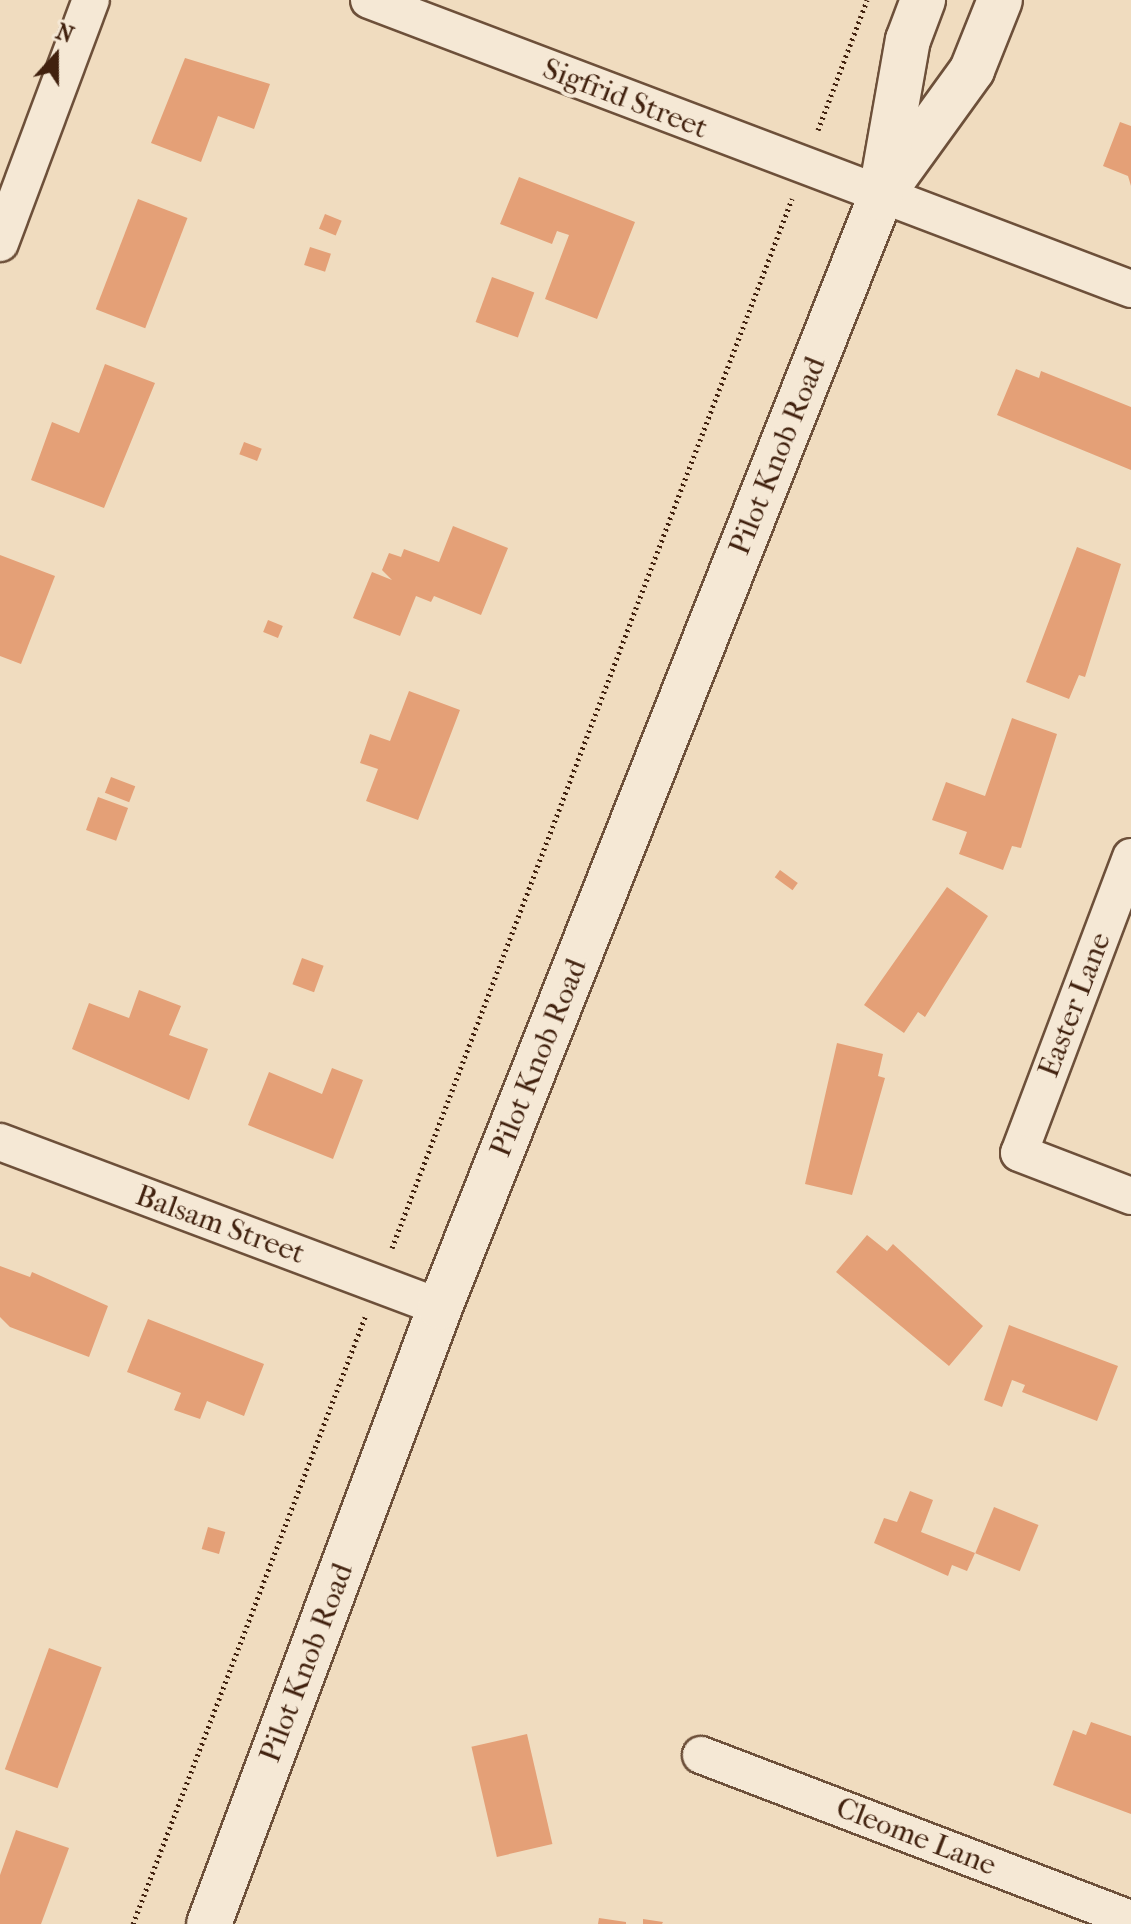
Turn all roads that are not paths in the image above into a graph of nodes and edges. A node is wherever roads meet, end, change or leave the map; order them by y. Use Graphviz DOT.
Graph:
graph roads {
  1 [pos="91,0"];
  2 [pos="369,0"];
  3 [pos="923,0"];
  4 [pos="1000,0"];
  5 [pos="880,198"];
  6 [pos="0,243"];
  7 [pos="1131,289"];
  8 [pos="1131,857"];
  9 [pos="0,1142"];
  10 [pos="1131,1196"];
  11 [pos="440,1307"];
  12 [pos="701,1755"];
  13 [pos="1131,1919"];
  14 [pos="209,1924"];
  1 -- 6 [label="street"];
  2 -- 5 [label="street, Sigfrid Street"];
  3 -- 5 [label="main road, Pilot Knob Road"];
  4 -- 5 [label="main road, Pilot Knob Road"];
  5 -- 7 [label="street, Sigfrid Street"];
  5 -- 11 [label="main road, Pilot Knob Road"];
  8 -- 10 [label="street, Easter Lane"];
  9 -- 11 [label="street, Balsam Street"];
  11 -- 14 [label="main road, Pilot Knob Road"];
  12 -- 13 [label="street, Cleome Lane"];
}
